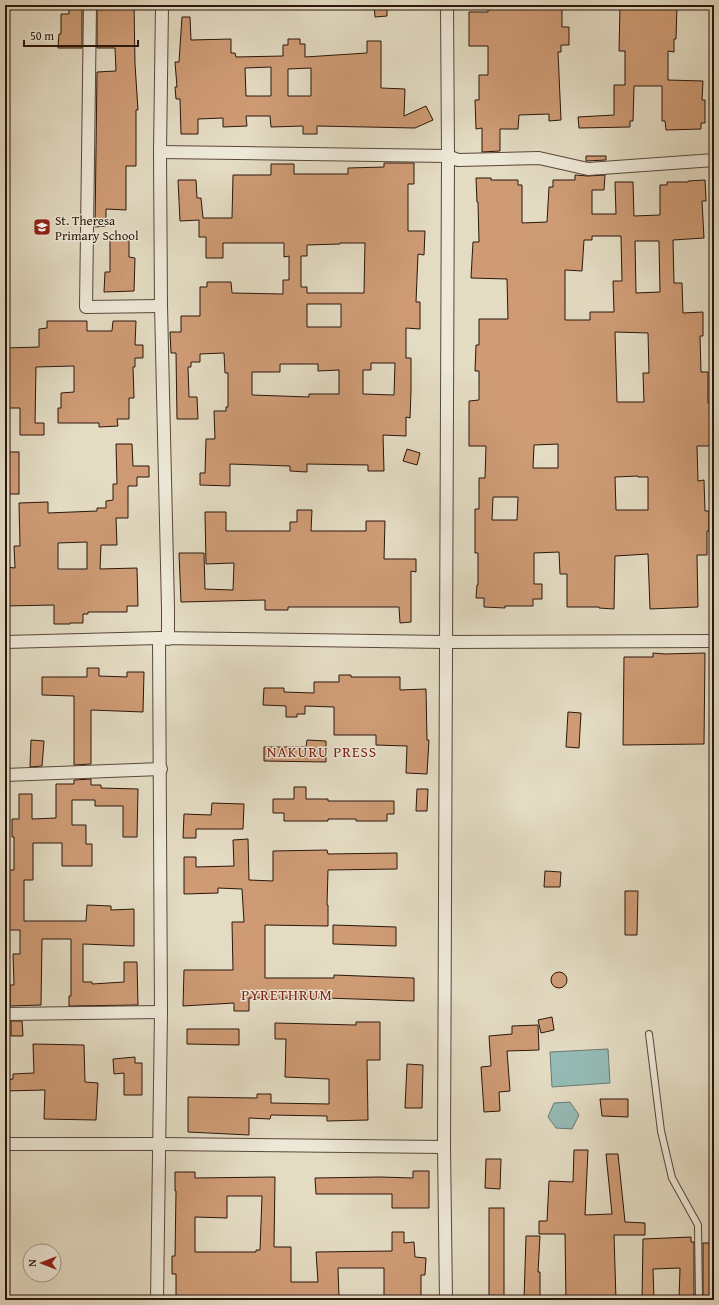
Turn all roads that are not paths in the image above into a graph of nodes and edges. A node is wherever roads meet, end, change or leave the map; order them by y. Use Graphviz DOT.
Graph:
graph roads {
  1 [pos="90,5"];
  2 [pos="162,5"];
  3 [pos="447,5"];
  4 [pos="160,152"];
  5 [pos="458,159"];
  6 [pos="714,160"];
  7 [pos="161,306"];
  8 [pos="163,639"];
  9 [pos="714,641"];
  10 [pos="5,642"];
  11 [pos="445,642"];
  12 [pos="160,769"];
  13 [pos="5,775"];
  14 [pos="160,1012"];
  15 [pos="5,1014"];
  16 [pos="649,1034"];
  17 [pos="5,1144"];
  18 [pos="158,1144"];
  19 [pos="444,1147"];
  20 [pos="157,1300"];
  21 [pos="446,1300"];
  22 [pos="699,1300"];
  1 -- 7 [label="street"];
  2 -- 4 [label="street"];
  3 -- 5 [label="street"];
  4 -- 5 [label="street"];
  4 -- 7 [label="street"];
  5 -- 6 [label="street"];
  5 -- 11 [label="street"];
  7 -- 8 [label="street"];
  8 -- 10 [label="street"];
  8 -- 11 [label="street"];
  8 -- 12 [label="street"];
  9 -- 11 [label="street"];
  11 -- 19 [label="street"];
  12 -- 13 [label="street"];
  12 -- 14 [label="street"];
  14 -- 15 [label="street"];
  14 -- 18 [label="street"];
  16 -- 22 [label="lane"];
  17 -- 18 [label="street"];
  18 -- 19 [label="street"];
  18 -- 20 [label="street"];
  19 -- 21 [label="street"];
}
